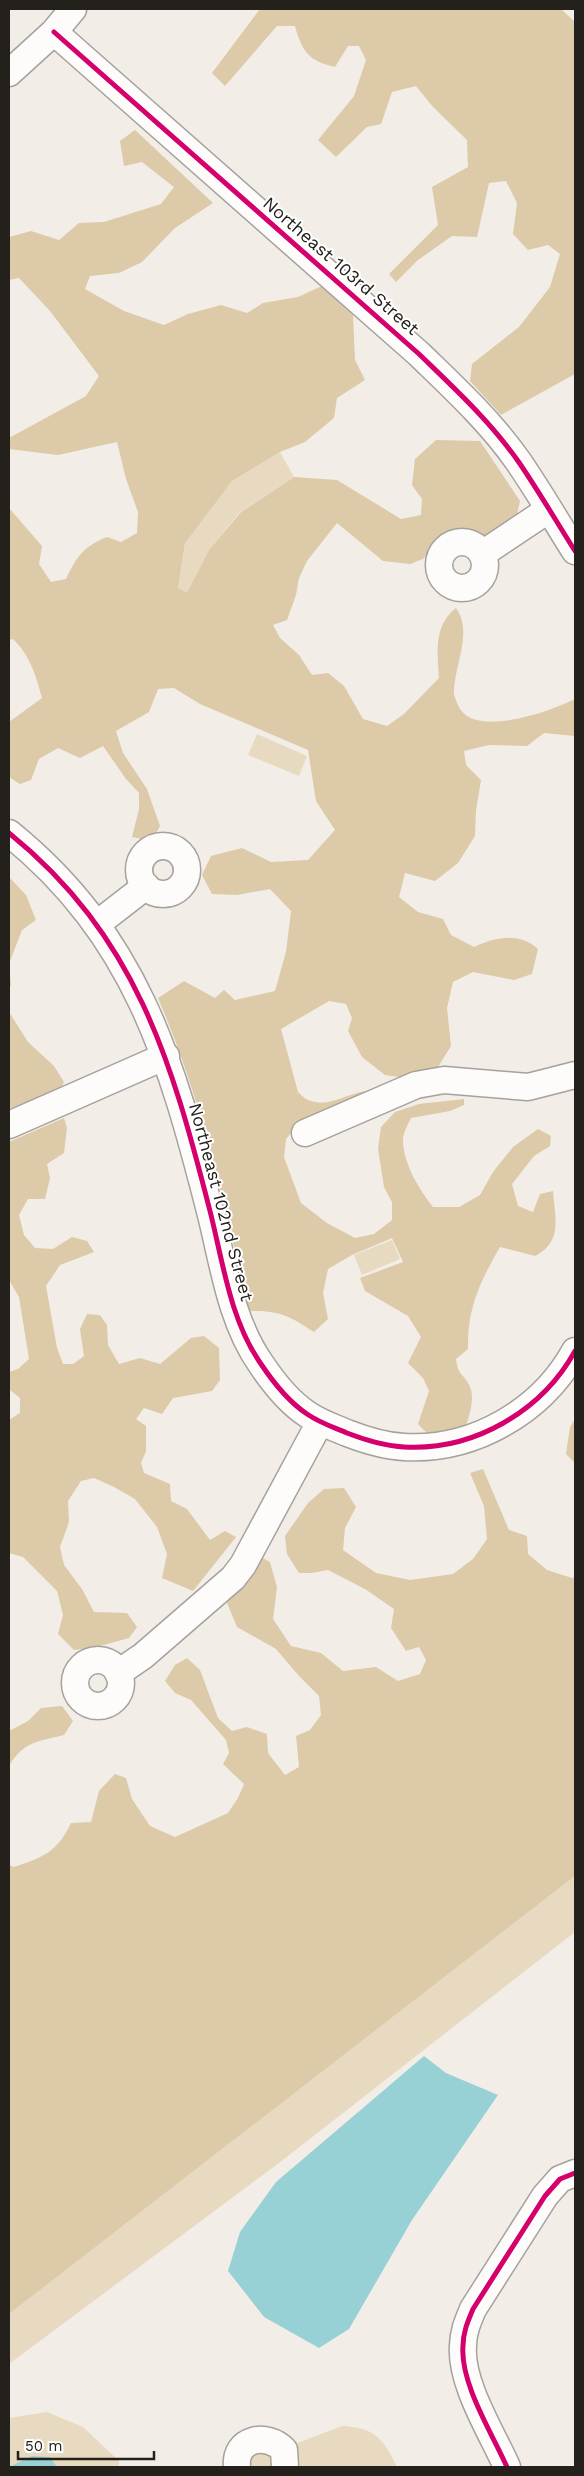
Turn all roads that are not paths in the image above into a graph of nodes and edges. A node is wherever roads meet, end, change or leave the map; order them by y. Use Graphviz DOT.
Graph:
graph roads {
  1 [pos="73,9"];
  2 [pos="54,32"];
  3 [pos="9,73"];
  4 [pos="548,510"];
  5 [pos="575,551"];
  6 [pos="482,554"];
  7 [pos="9,833"];
  8 [pos="146,886"];
  9 [pos="97,924"];
  10 [pos="166,1056"];
  11 [pos="575,1075"];
  12 [pos="9,1125"];
  13 [pos="305,1133"];
  14 [pos="575,1352"];
  15 [pos="320,1422"];
  16 [pos="118,1673"];
  17 [pos="575,2174"];
  18 [pos="237,2467"];
  19 [pos="285,2467"];
  20 [pos="507,2467"];
  1 -- 2 [label="street"];
  2 -- 3 [label="street"];
  2 -- 4 [label="street, Northeast 103rd Street"];
  4 -- 5 [label="street, Northeast 103rd Street"];
  4 -- 6 [label="street"];
  7 -- 9 [label="street, Northeast 102nd Street"];
  8 -- 9 [label="street"];
  9 -- 10 [label="street, Northeast 102nd Street"];
  10 -- 12 [label="street"];
  10 -- 15 [label="street, Northeast 102nd Street"];
  11 -- 13 [label="street"];
  14 -- 15 [label="street"];
  15 -- 16 [label="street"];
  17 -- 20 [label="street"];
  18 -- 19 [label="street"];
}
